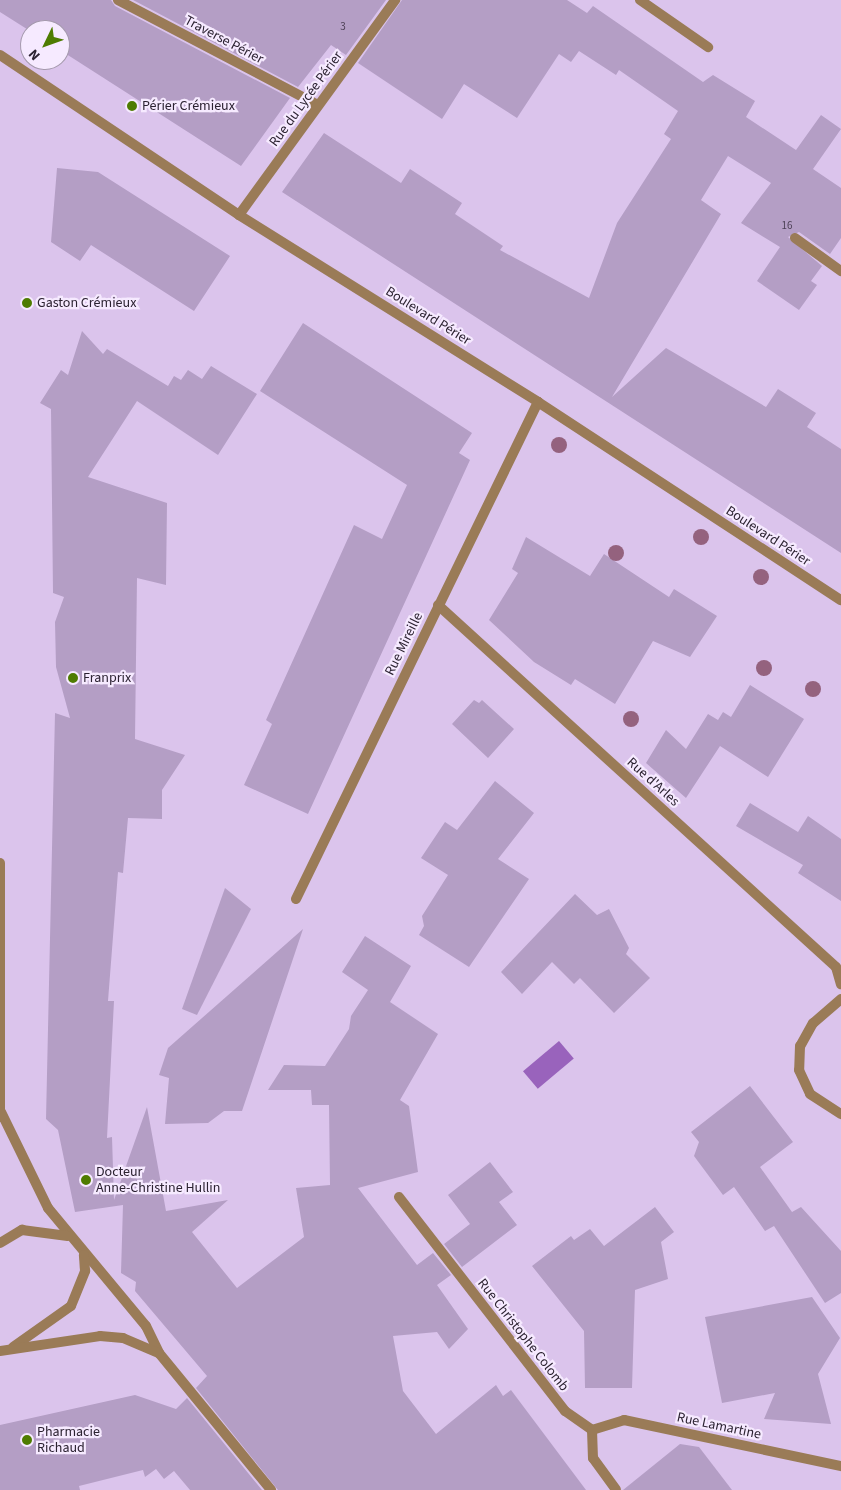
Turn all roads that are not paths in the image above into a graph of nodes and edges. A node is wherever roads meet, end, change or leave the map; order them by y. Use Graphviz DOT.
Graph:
graph roads {
  1 [pos="118,0"];
  2 [pos="395,0"];
  3 [pos="640,0"];
  4 [pos="708,46"];
  5 [pos="0,55"];
  6 [pos="318,105"];
  7 [pos="239,214"];
  8 [pos="795,238"];
  9 [pos="841,271"];
  10 [pos="538,402"];
  11 [pos="841,600"];
  12 [pos="438,605"];
  13 [pos="0,863"];
  14 [pos="296,899"];
  15 [pos="841,984"];
  16 [pos="841,999"];
  17 [pos="841,1114"];
  18 [pos="0,1117"];
  19 [pos="399,1197"];
  20 [pos="68,1236"];
  21 [pos="0,1243"];
  22 [pos="84,1254"];
  23 [pos="12,1348"];
  24 [pos="0,1351"];
  25 [pos="159,1353"];
  26 [pos="592,1430"];
  27 [pos="841,1466"];
  28 [pos="271,1490"];
  29 [pos="616,1490"];
  1 -- 6 [label="street, Traverse Périer"];
  2 -- 6 [label="street, Rue du Lycée Périer"];
  3 -- 4 [label="street"];
  5 -- 7 [label="street, Boulevard Périer"];
  6 -- 7 [label="street, Rue du Lycée Périer"];
  7 -- 10 [label="street, Boulevard Périer"];
  8 -- 9 [label="street"];
  10 -- 11 [label="street, Boulevard Périer"];
  10 -- 12 [label="street, Rue Mireille"];
  12 -- 14 [label="street, Rue Mireille"];
  12 -- 15 [label="street, Rue d'Arles"];
  13 -- 18 [label="street"];
  16 -- 17 [label="street"];
  18 -- 20 [label="street"];
  19 -- 26 [label="street, Rue Christophe Colomb"];
  20 -- 21 [label="street"];
  20 -- 22 [label="street"];
  22 -- 23 [label="street"];
  22 -- 25 [label="street"];
  23 -- 24 [label="street"];
  23 -- 25 [label="street"];
  25 -- 28 [label="street"];
  26 -- 27 [label="street, Rue Lamartine"];
  26 -- 29 [label="street"];
}
